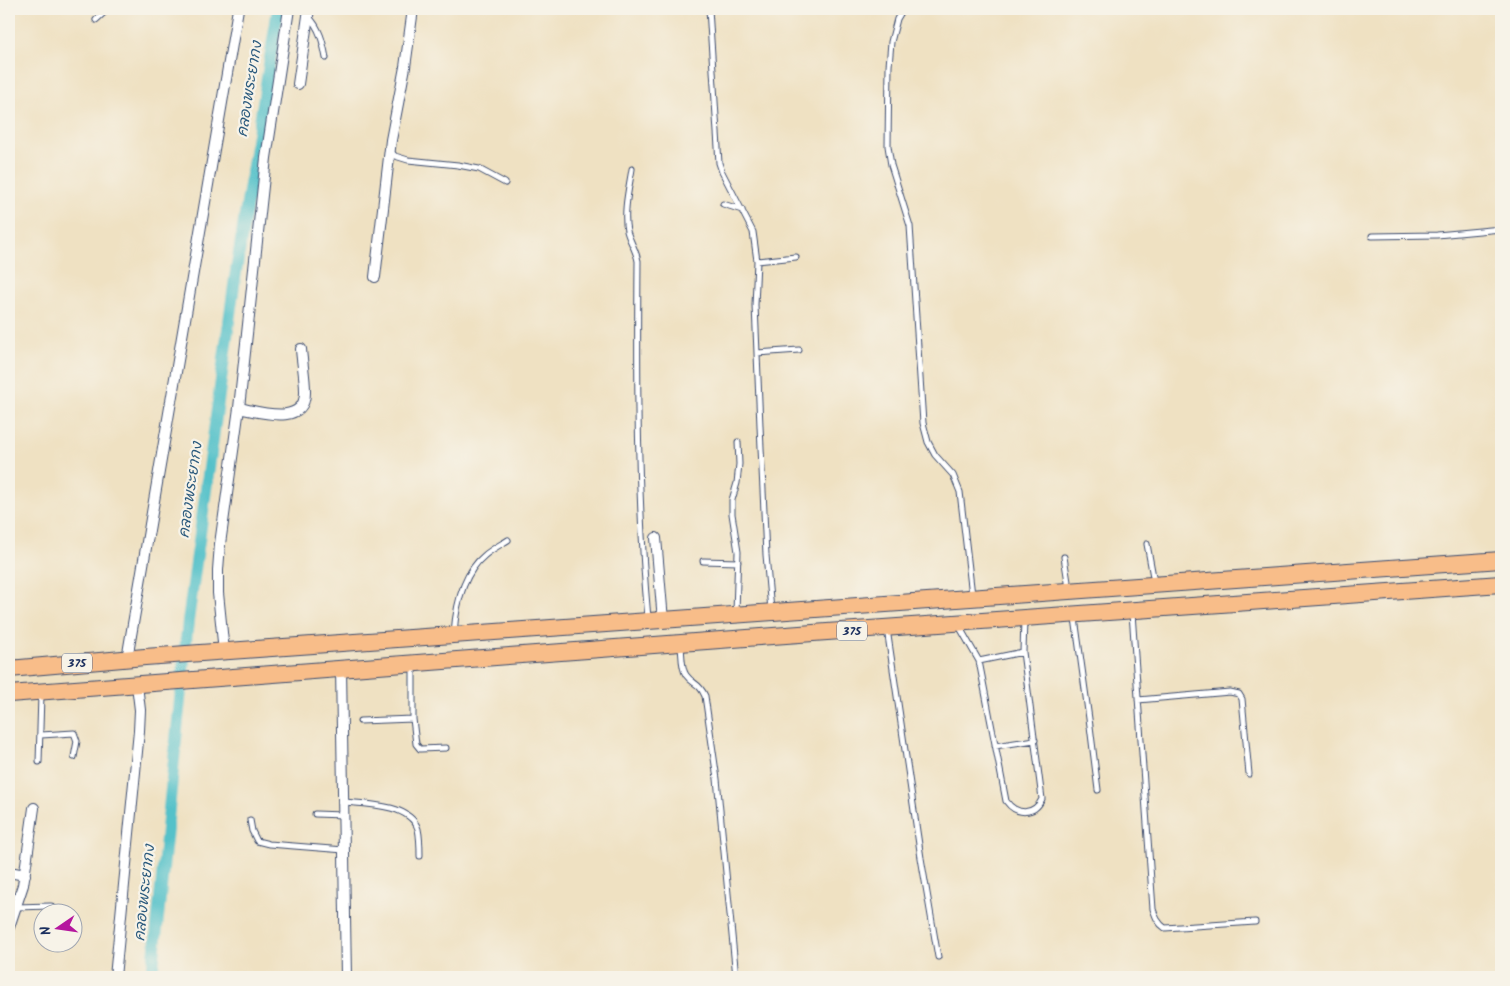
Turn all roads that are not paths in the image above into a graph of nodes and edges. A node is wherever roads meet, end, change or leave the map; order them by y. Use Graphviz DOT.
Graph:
graph roads {
  1 [pos="108,9"];
  2 [pos="238,9"];
  3 [pos="289,9"];
  4 [pos="413,9"];
  5 [pos="709,9"];
  6 [pos="904,9"];
  7 [pos="308,12"];
  8 [pos="96,20"];
  9 [pos="326,58"];
  10 [pos="298,84"];
  11 [pos="390,150"];
  12 [pos="632,169"];
  13 [pos="505,183"];
  14 [pos="723,204"];
  15 [pos="742,210"];
  16 [pos="1501,230"];
  17 [pos="1372,236"];
  18 [pos="796,256"];
  19 [pos="758,261"];
  20 [pos="375,277"];
  21 [pos="301,348"];
  22 [pos="799,350"];
  23 [pos="757,353"];
  24 [pos="239,408"];
  25 [pos="738,442"];
  26 [pos="656,538"];
  27 [pos="508,540"];
  28 [pos="1147,544"];
  29 [pos="1064,556"];
  30 [pos="1501,560"];
  31 [pos="703,561"];
  32 [pos="738,562"];
  33 [pos="1501,584"];
  34 [pos="1154,585"];
  35 [pos="1070,591"];
  36 [pos="973,598"];
  37 [pos="810,610"];
  38 [pos="1132,610"];
  39 [pos="771,613"];
  40 [pos="1074,614"];
  41 [pos="736,615"];
  42 [pos="1024,618"];
  43 [pos="655,621"];
  44 [pos="958,623"];
  45 [pos="887,629"];
  46 [pos="813,633"];
  47 [pos="454,636"];
  48 [pos="680,643"];
  49 [pos="224,652"];
  50 [pos="1023,652"];
  51 [pos="127,659"];
  52 [pos="979,661"];
  53 [pos="413,663"];
  54 [pos="341,668"];
  55 [pos="9,669"];
  56 [pos="140,684"];
  57 [pos="41,692"];
  58 [pos="9,694"];
  59 [pos="1138,700"];
  60 [pos="413,719"];
  61 [pos="360,721"];
  62 [pos="41,735"];
  63 [pos="1035,740"];
  64 [pos="995,746"];
  65 [pos="446,748"];
  66 [pos="74,758"];
  67 [pos="39,762"];
  68 [pos="1249,774"];
  69 [pos="1098,790"];
  70 [pos="343,802"];
  71 [pos="34,808"];
  72 [pos="315,814"];
  73 [pos="344,816"];
  74 [pos="250,820"];
  75 [pos="344,850"];
  76 [pos="420,856"];
  77 [pos="9,872"];
  78 [pos="25,875"];
  79 [pos="16,907"];
  80 [pos="32,907"];
  81 [pos="1255,922"];
  82 [pos="9,927"];
  83 [pos="938,957"];
  84 [pos="115,977"];
  85 [pos="346,977"];
  86 [pos="736,977"];
  1 -- 8 [label="lane"];
  2 -- 51 [label="street"];
  3 -- 24 [label="street"];
  4 -- 11 [label="street"];
  5 -- 15 [label="lane"];
  6 -- 36 [label="lane"];
  7 -- 9 [label="lane"];
  7 -- 10 [label="street"];
  11 -- 13 [label="lane"];
  11 -- 20 [label="street"];
  12 -- 43 [label="lane"];
  14 -- 15 [label="lane"];
  15 -- 19 [label="lane"];
  16 -- 17 [label="lane"];
  18 -- 19 [label="lane"];
  19 -- 23 [label="lane"];
  21 -- 24 [label="street"];
  22 -- 23 [label="lane"];
  23 -- 39 [label="lane"];
  24 -- 49 [label="street"];
  25 -- 32 [label="lane"];
  26 -- 43 [label="street"];
  27 -- 47 [label="lane"];
  28 -- 34 [label="lane"];
  29 -- 35 [label="lane"];
  30 -- 34 [label="main road, 375"];
  31 -- 32 [label="lane"];
  32 -- 41 [label="lane"];
  33 -- 38 [label="main road, 375"];
  34 -- 35 [label="main road, 375"];
  35 -- 36 [label="main road, 375"];
  36 -- 37 [label="main road, 375"];
  37 -- 39 [label="main road, 375"];
  37 -- 46 [label="main road"];
  38 -- 40 [label="main road, 375"];
  38 -- 59 [label="lane"];
  39 -- 41 [label="main road, 375"];
  40 -- 42 [label="main road, 375"];
  40 -- 69 [label="lane"];
  41 -- 43 [label="main road, 375"];
  42 -- 44 [label="main road, 375"];
  42 -- 50 [label="lane"];
  43 -- 47 [label="main road, 375"];
  44 -- 45 [label="main road, 375"];
  44 -- 52 [label="lane"];
  45 -- 46 [label="main road, 375"];
  45 -- 83 [label="lane"];
  46 -- 48 [label="main road, 375"];
  47 -- 49 [label="main road, 375"];
  48 -- 53 [label="main road, 375"];
  48 -- 86 [label="lane"];
  49 -- 51 [label="main road, 375"];
  50 -- 52 [label="lane"];
  50 -- 63 [label="lane"];
  51 -- 55 [label="main road, 375"];
  52 -- 64 [label="lane"];
  53 -- 54 [label="main road, 375"];
  53 -- 60 [label="lane"];
  54 -- 56 [label="main road, 375"];
  54 -- 70 [label="street"];
  56 -- 57 [label="main road, 375"];
  56 -- 84 [label="street"];
  57 -- 58 [label="main road, 375"];
  57 -- 62 [label="lane"];
  59 -- 68 [label="lane"];
  59 -- 81 [label="lane"];
  60 -- 61 [label="lane"];
  60 -- 65 [label="lane"];
  62 -- 66 [label="lane"];
  62 -- 67 [label="lane"];
  63 -- 64 [label="lane"];
  63 -- 64 [label="lane"];
  70 -- 73 [label="street"];
  70 -- 76 [label="lane"];
  71 -- 78 [label="street"];
  72 -- 73 [label="lane"];
  73 -- 75 [label="street"];
  74 -- 75 [label="lane"];
  75 -- 85 [label="street"];
  77 -- 78 [label="street"];
  78 -- 79 [label="street"];
  79 -- 80 [label="lane"];
  79 -- 82 [label="street"];
}
